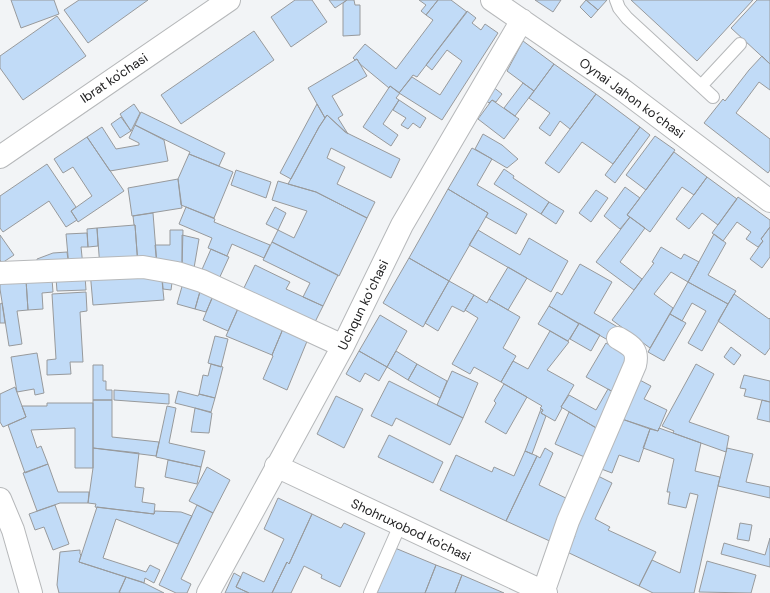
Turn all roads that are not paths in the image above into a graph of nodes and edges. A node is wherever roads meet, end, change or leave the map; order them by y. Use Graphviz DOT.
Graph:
graph roads {
  1 [pos="229,0"];
  2 [pos="492,0"];
  3 [pos="616,0"];
  4 [pos="522,20"];
  5 [pos="740,44"];
  6 [pos="701,86"];
  7 [pos="713,97"];
  8 [pos="0,157"];
  9 [pos="770,201"];
  10 [pos="0,273"];
  11 [pos="618,338"];
  12 [pos="343,346"];
  13 [pos="276,466"];
  14 [pos="0,499"];
  15 [pos="400,525"];
  16 [pos="31,593"];
  17 [pos="208,593"];
  18 [pos="370,593"];
  19 [pos="544,593"];
  1 -- 8 [label="street, Ibrat ko'chasi"];
  2 -- 4 [label="street, Oynai Jahon ko‘chasi"];
  3 -- 6 [label="lane"];
  4 -- 9 [label="street, Oynai Jahon ko‘chasi"];
  4 -- 12 [label="street, Uchqun koʻchasi"];
  5 -- 6 [label="lane"];
  6 -- 7 [label="lane"];
  10 -- 12 [label="street"];
  11 -- 19 [label="street"];
  12 -- 13 [label="street, Uchqun koʻchasi"];
  13 -- 15 [label="street, Shohruxobod ko'chasi"];
  13 -- 17 [label="street, Uchqun koʻchasi"];
  14 -- 16 [label="street"];
  15 -- 18 [label="lane"];
  15 -- 19 [label="street, Shohruxobod ko'chasi"];
}
